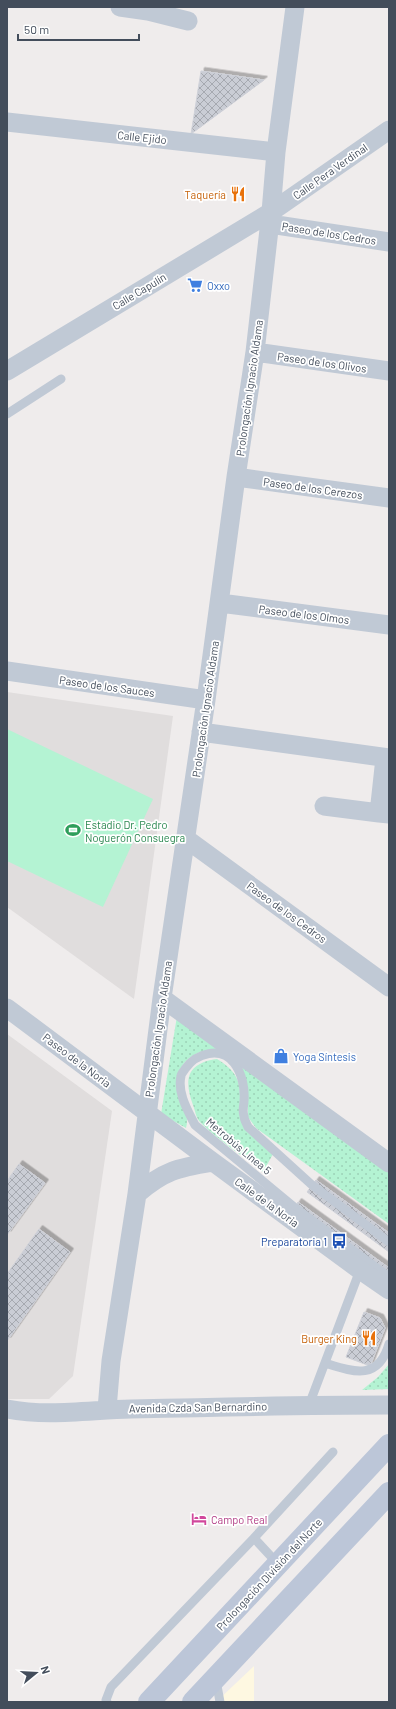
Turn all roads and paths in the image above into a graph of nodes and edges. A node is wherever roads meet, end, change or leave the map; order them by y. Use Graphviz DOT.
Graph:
graph roads {
  1 [pos="120,7"];
  2 [pos="295,7"];
  3 [pos="149,9"];
  4 [pos="188,20"];
  5 [pos="7,122"];
  6 [pos="389,130"];
  7 [pos="276,152"];
  8 [pos="270,218"];
  9 [pos="389,242"];
  10 [pos="255,352"];
  11 [pos="7,371"];
  12 [pos="389,371"];
  13 [pos="61,379"];
  14 [pos="7,414"];
  15 [pos="236,477"];
  16 [pos="389,498"];
  17 [pos="220,603"];
  18 [pos="389,624"];
  19 [pos="7,672"];
  20 [pos="206,700"];
  21 [pos="201,732"];
  22 [pos="387,758"];
  23 [pos="324,806"];
  24 [pos="384,813"];
  25 [pos="185,838"];
  26 [pos="389,987"];
  27 [pos="162,998"];
  28 [pos="7,1008"];
  29 [pos="146,1112"];
  30 [pos="213,1162"];
  31 [pos="389,1163"];
  32 [pos="137,1194"];
  33 [pos="389,1242"];
  34 [pos="360,1270"];
  35 [pos="389,1277"];
  36 [pos="389,1290"];
  37 [pos="389,1344"];
  38 [pos="324,1363"];
  39 [pos="309,1405"];
  40 [pos="389,1405"];
  41 [pos="7,1409"];
  42 [pos="107,1409"];
  43 [pos="389,1445"];
  44 [pos="333,1452"];
  45 [pos="389,1493"];
  46 [pos="254,1538"];
  47 [pos="278,1564"];
  48 [pos="233,1613"];
  49 [pos="253,1638"];
  50 [pos="216,1678"];
  51 [pos="107,1702"];
  52 [pos="149,1702"];
  53 [pos="193,1702"];
  54 [pos="220,1702"];
  1 -- 3 [label="street"];
  2 -- 7 [label="street, Prolongación Ignacio Aldama"];
  3 -- 4 [label="street"];
  5 -- 7 [label="street, Calle Ejido"];
  6 -- 8 [label="street, Calle Pera Verdinal"];
  7 -- 8 [label="street, Prolongación Ignacio Aldama"];
  8 -- 9 [label="street, Paseo de los Cedros"];
  8 -- 10 [label="street, Prolongación Ignacio Aldama"];
  8 -- 11 [label="street, Calle Capulín"];
  10 -- 12 [label="street, Paseo de los Olivos"];
  10 -- 15 [label="street, Prolongación Ignacio Aldama"];
  13 -- 14 [label="lane"];
  15 -- 16 [label="street, Paseo de los Cerezos"];
  15 -- 17 [label="street, Prolongación Ignacio Aldama"];
  17 -- 18 [label="street, Paseo de los Olmos"];
  17 -- 20 [label="street, Prolongación Ignacio Aldama"];
  19 -- 20 [label="street, Paseo de los Sauces"];
  20 -- 21 [label="street, Prolongación Ignacio Aldama"];
  21 -- 22 [label="street"];
  21 -- 25 [label="street, Prolongación Ignacio Aldama"];
  22 -- 24 [label="street"];
  23 -- 24 [label="street"];
  25 -- 26 [label="street, Paseo de los Cedros"];
  25 -- 27 [label="street, Prolongación Ignacio Aldama"];
  27 -- 29 [label="street, Prolongación Ignacio Aldama"];
  27 -- 31 [label="street"];
  28 -- 29 [label="street, Paseo de la Noria"];
  29 -- 30 [label="street, Calle de la Noria"];
  29 -- 32 [label="street, Prolongación Ignacio Aldama"];
  30 -- 32 [label="street"];
  30 -- 34 [label="street, Calle de la Noria"];
  32 -- 42 [label="street, Prolongación Ignacio Aldama"];
  33 -- 35 [label="lane, Metrobús Línea 5"];
  34 -- 36 [label="street, Calle de la Noria"];
  34 -- 38 [label="lane"];
  37 -- 38 [label="lane"];
  38 -- 39 [label="lane"];
  39 -- 40 [label="street, Avenida Czda San Bernardino"];
  39 -- 42 [label="street, Avenida Czda San Bernardino"];
  41 -- 42 [label="street, Avenida Czda San Bernardino"];
  43 -- 47 [label="main road, Prolongación División del Norte"];
  44 -- 46 [label="lane"];
  45 -- 49 [label="main road"];
  46 -- 47 [label="lane"];
  46 -- 51 [label="lane"];
  47 -- 48 [label="main road, Prolongación División del Norte"];
  48 -- 49 [label="main road"];
  48 -- 52 [label="main road, Prolongación División del Norte"];
  49 -- 50 [label="main road"];
  50 -- 53 [label="main road"];
  50 -- 54 [label="lane"];
}
